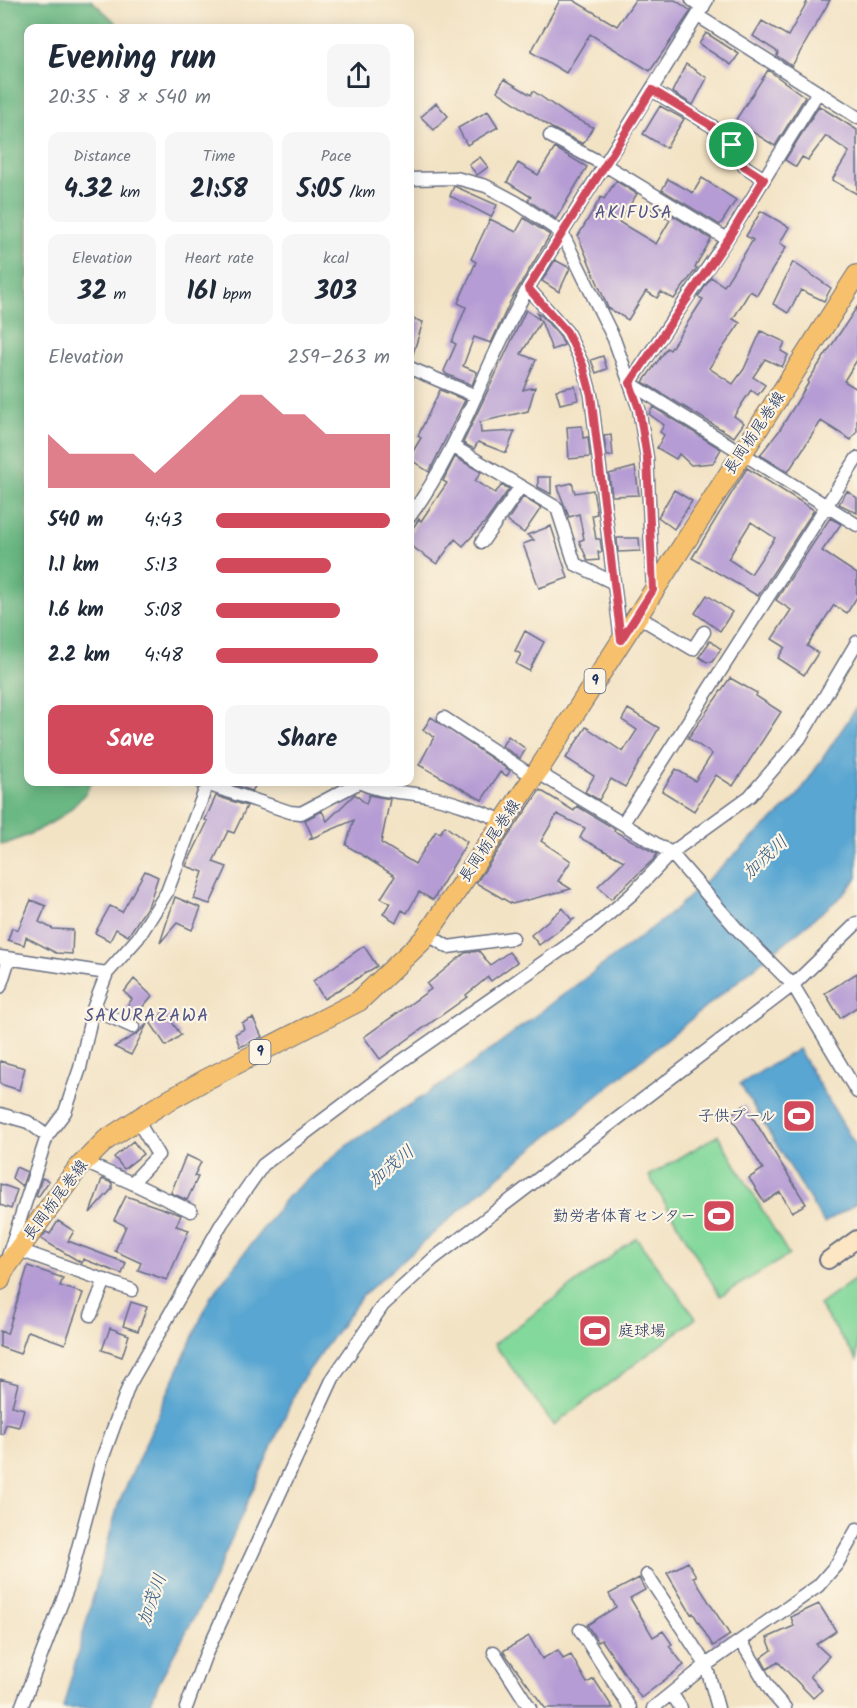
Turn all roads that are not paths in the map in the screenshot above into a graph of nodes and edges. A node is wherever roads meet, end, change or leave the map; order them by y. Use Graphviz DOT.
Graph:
graph roads {
  1 [pos="692,0"];
  2 [pos="703,8"];
  3 [pos="652,90"];
  4 [pos="818,92"];
  5 [pos="857,117"];
  6 [pos="550,136"];
  7 [pos="605,165"];
  8 [pos="414,179"];
  9 [pos="764,179"];
  10 [pos="562,233"];
  11 [pos="728,239"];
  12 [pos="857,276"];
  13 [pos="528,288"];
  14 [pos="414,371"];
  15 [pos="630,383"];
  16 [pos="476,396"];
  17 [pos="454,447"];
  18 [pos="741,452"];
  19 [pos="857,458"];
  20 [pos="521,486"];
  21 [pos="826,505"];
  22 [pos="414,510"];
  23 [pos="857,525"];
  24 [pos="482,542"];
  25 [pos="614,583"];
  26 [pos="653,590"];
  27 [pos="637,616"];
  28 [pos="704,632"];
  29 [pos="621,640"];
  30 [pos="857,642"];
  31 [pos="444,718"];
  32 [pos="535,775"];
  33 [pos="204,786"];
  34 [pos="216,786"];
  35 [pos="352,786"];
  36 [pos="369,786"];
  37 [pos="504,821"];
  38 [pos="623,823"];
  39 [pos="671,853"];
  40 [pos="857,923"];
  41 [pos="427,934"];
  42 [pos="513,938"];
  43 [pos="5,958"];
  44 [pos="107,973"];
  45 [pos="793,985"];
  46 [pos="0,987"];
  47 [pos="93,1009"];
  48 [pos="134,1028"];
  49 [pos="857,1092"];
  50 [pos="0,1114"];
  51 [pos="137,1120"];
  52 [pos="46,1136"];
  53 [pos="84,1162"];
  54 [pos="132,1182"];
  55 [pos="191,1211"];
  56 [pos="857,1239"];
  57 [pos="19,1250"];
  58 [pos="828,1260"];
  59 [pos="1,1273"];
  60 [pos="105,1280"];
  61 [pos="132,1290"];
  62 [pos="91,1315"];
  63 [pos="857,1529"];
  64 [pos="647,1575"];
  65 [pos="580,1630"];
  66 [pos="741,1641"];
  67 [pos="494,1652"];
  68 [pos="706,1665"];
  69 [pos="672,1694"];
  70 [pos="21,1708"];
  71 [pos="186,1708"];
  72 [pos="530,1708"];
  73 [pos="630,1708"];
  74 [pos="653,1708"];
  75 [pos="681,1708"];
  76 [pos="718,1708"];
  77 [pos="785,1708"];
  1 -- 2 [label="street"];
  2 -- 3 [label="street"];
  2 -- 4 [label="street"];
  3 -- 7 [label="street"];
  3 -- 9 [label="street"];
  4 -- 5 [label="street"];
  4 -- 9 [label="street"];
  6 -- 7 [label="street"];
  7 -- 10 [label="street"];
  7 -- 11 [label="street"];
  8 -- 10 [label="street"];
  9 -- 11 [label="street"];
  10 -- 13 [label="street"];
  10 -- 15 [label="street"];
  11 -- 15 [label="street"];
  12 -- 18 [label="main road, 長岡栃尾巻線 / 9"];
  13 -- 16 [label="street"];
  13 -- 25 [label="street"];
  14 -- 16 [label="street"];
  15 -- 18 [label="street"];
  15 -- 26 [label="street"];
  16 -- 17 [label="street"];
  17 -- 20 [label="street"];
  17 -- 22 [label="street"];
  18 -- 21 [label="street"];
  18 -- 26 [label="main road, 長岡栃尾巻線 / 9"];
  19 -- 21 [label="street"];
  20 -- 24 [label="street"];
  20 -- 25 [label="street"];
  21 -- 23 [label="street"];
  21 -- 38 [label="street"];
  25 -- 29 [label="street"];
  26 -- 27 [label="main road, 長岡栃尾巻線 / 9"];
  27 -- 28 [label="street"];
  27 -- 29 [label="main road, 長岡栃尾巻線 / 9"];
  29 -- 32 [label="main road, 長岡栃尾巻線 / 9"];
  30 -- 39 [label="street"];
  31 -- 32 [label="street"];
  32 -- 37 [label="main road, 長岡栃尾巻線 / 9"];
  32 -- 38 [label="street"];
  33 -- 44 [label="street"];
  34 -- 35 [label="street"];
  36 -- 37 [label="street"];
  37 -- 41 [label="main road, 長岡栃尾巻線 / 9"];
  38 -- 39 [label="street"];
  39 -- 45 [label="street"];
  39 -- 70 [label="street"];
  40 -- 45 [label="street"];
  41 -- 42 [label="street"];
  41 -- 51 [label="main road, 長岡栃尾巻線 / 9"];
  43 -- 44 [label="street"];
  43 -- 46 [label="street"];
  44 -- 47 [label="street"];
  45 -- 49 [label="street"];
  45 -- 71 [label="street"];
  47 -- 48 [label="street"];
  47 -- 52 [label="street"];
  50 -- 52 [label="street"];
  51 -- 53 [label="main road, 長岡栃尾巻線 / 9"];
  51 -- 54 [label="street"];
  52 -- 59 [label="street"];
  53 -- 54 [label="street"];
  53 -- 57 [label="main road, 長岡栃尾巻線 / 9"];
  54 -- 55 [label="street"];
  56 -- 58 [label="street"];
  57 -- 59 [label="main road, 長岡栃尾巻線 / 9"];
  57 -- 60 [label="street"];
  60 -- 61 [label="street"];
  60 -- 62 [label="street"];
  63 -- 66 [label="street"];
  64 -- 68 [label="street"];
  65 -- 73 [label="street"];
  66 -- 68 [label="street"];
  66 -- 77 [label="street"];
  67 -- 72 [label="street"];
  68 -- 69 [label="street"];
  68 -- 76 [label="street"];
  69 -- 74 [label="street"];
  69 -- 75 [label="street"];
}
